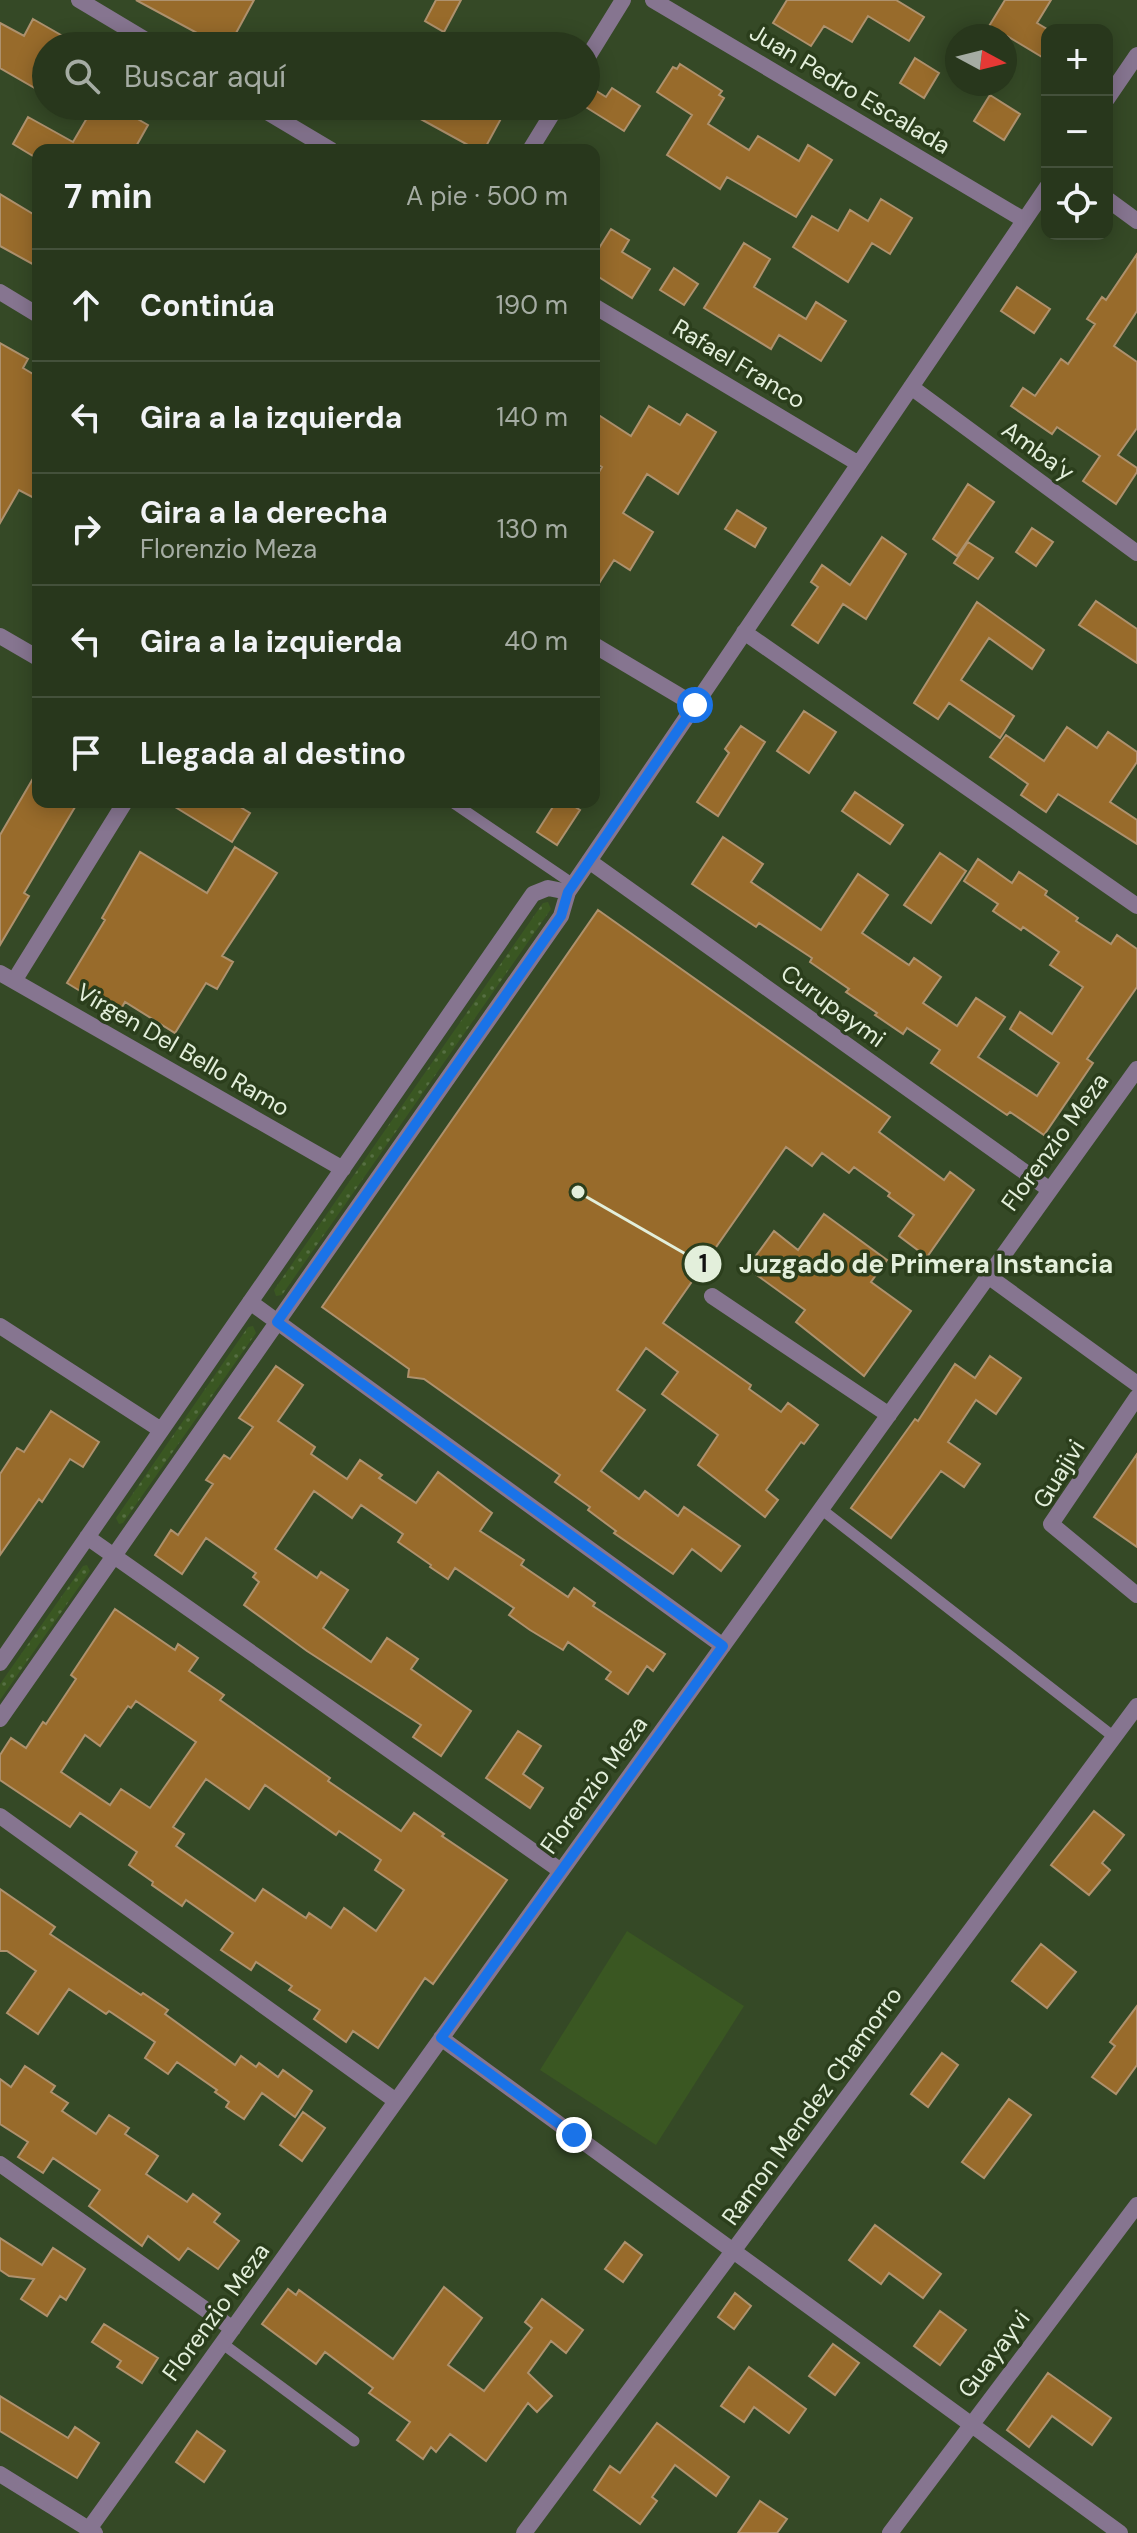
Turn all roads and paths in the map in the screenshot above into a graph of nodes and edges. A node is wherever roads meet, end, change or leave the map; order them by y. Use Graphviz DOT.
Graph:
graph roads {
  1 [pos="79,0"];
  2 [pos="623,0"];
  3 [pos="653,0"];
  4 [pos="133,32"];
  5 [pos="600,37"];
  6 [pos="1137,55"];
  7 [pos="1109,96"];
  8 [pos="281,120"];
  9 [pos="548,120"];
  10 [pos="321,144"];
  11 [pos="534,144"];
  12 [pos="1041,196"];
  13 [pos="1113,203"];
  14 [pos="1024,220"];
  15 [pos="1137,221"];
  16 [pos="0,292"];
  17 [pos="600,310"];
  18 [pos="32,311"];
  19 [pos="911,387"];
  20 [pos="859,464"];
  21 [pos="1137,553"];
  22 [pos="744,632"];
  23 [pos="0,636"];
  24 [pos="600,649"];
  25 [pos="32,655"];
  26 [pos="695,705"];
  27 [pos="121,808"];
  28 [pos="460,808"];
  29 [pos="589,861"];
  30 [pos="570,888"];
  31 [pos="1137,906"];
  32 [pos="7,977"];
  33 [pos="1137,1069"];
  34 [pos="343,1169"];
  35 [pos="1050,1190"];
  36 [pos="988,1276"];
  37 [pos="712,1296"];
  38 [pos="250,1302"];
  39 [pos="277,1322"];
  40 [pos="0,1326"];
  41 [pos="1137,1384"];
  42 [pos="1137,1397"];
  43 [pos="889,1415"];
  44 [pos="161,1430"];
  45 [pos="821,1509"];
  46 [pos="87,1537"];
  47 [pos="114,1556"];
  48 [pos="1137,1595"];
  49 [pos="723,1646"];
  50 [pos="0,1663"];
  51 [pos="1137,1706"];
  52 [pos="0,1719"];
  53 [pos="1114,1737"];
  54 [pos="0,1816"];
  55 [pos="561,1871"];
  56 [pos="441,2038"];
  57 [pos="396,2101"];
  58 [pos="0,2164"];
  59 [pos="1137,2205"];
  60 [pos="734,2252"];
  61 [pos="233,2329"];
  62 [pos="223,2344"];
  63 [pos="971,2426"];
  64 [pos="354,2441"];
  65 [pos="0,2474"];
  66 [pos="90,2532"];
  67 [pos="524,2533"];
  68 [pos="890,2533"];
  69 [pos="1120,2533"];
  1 -- 4 [label="street"];
  2 -- 5 [label="street"];
  3 -- 14 [label="street, Juan Pedro Escalada"];
  6 -- 7 [label="street"];
  8 -- 10 [label="street"];
  9 -- 11 [label="street"];
  12 -- 14 [label="street"];
  13 -- 15 [label="street"];
  14 -- 19 [label="street"];
  16 -- 18 [label="street"];
  17 -- 20 [label="street, Rafael Franco"];
  19 -- 20 [label="street"];
  19 -- 21 [label="street, Amba'y"];
  20 -- 22 [label="street"];
  22 -- 26 [label="street"];
  22 -- 31 [label="street"];
  23 -- 25 [label="street"];
  24 -- 26 [label="street"];
  26 -- 29 [label="street"];
  27 -- 32 [label="street"];
  28 -- 30 [label="lane"];
  29 -- 30 [label="street"];
  29 -- 35 [label="street, Curupaymi"];
  30 -- 34 [label="street"];
  30 -- 39 [label="street"];
  32 -- 34 [label="street, Virgen Del Bello Ramo"];
  33 -- 35 [label="street, Florenzio Meza"];
  34 -- 38 [label="street"];
  35 -- 36 [label="street, Florenzio Meza"];
  36 -- 41 [label="street"];
  36 -- 43 [label="street, Florenzio Meza"];
  37 -- 43 [label="street"];
  38 -- 39 [label="street"];
  38 -- 44 [label="street"];
  39 -- 47 [label="street"];
  39 -- 49 [label="street"];
  40 -- 44 [label="street"];
  42 -- 48 [label="street, Guajivi"];
  43 -- 45 [label="street, Florenzio Meza"];
  44 -- 46 [label="street"];
  45 -- 49 [label="street, Florenzio Meza"];
  45 -- 53 [label="lane"];
  46 -- 47 [label="street"];
  46 -- 50 [label="street"];
  47 -- 52 [label="street"];
  47 -- 55 [label="street"];
  49 -- 55 [label="street, Florenzio Meza"];
  51 -- 53 [label="street, Ramon Mendez Chamorro"];
  53 -- 60 [label="street, Ramon Mendez Chamorro"];
  54 -- 57 [label="street"];
  55 -- 56 [label="street, Florenzio Meza"];
  56 -- 57 [label="street, Florenzio Meza"];
  56 -- 60 [label="street"];
  57 -- 61 [label="street, Florenzio Meza"];
  58 -- 61 [label="street"];
  59 -- 63 [label="street, Guayayvi"];
  60 -- 63 [label="street"];
  60 -- 67 [label="street, Ramon Mendez Chamorro"];
  61 -- 62 [label="street, Florenzio Meza"];
  62 -- 64 [label="lane"];
  62 -- 66 [label="street, Florenzio Meza"];
  63 -- 68 [label="street, Guayayvi"];
  63 -- 69 [label="street"];
  65 -- 66 [label="street"];
}
